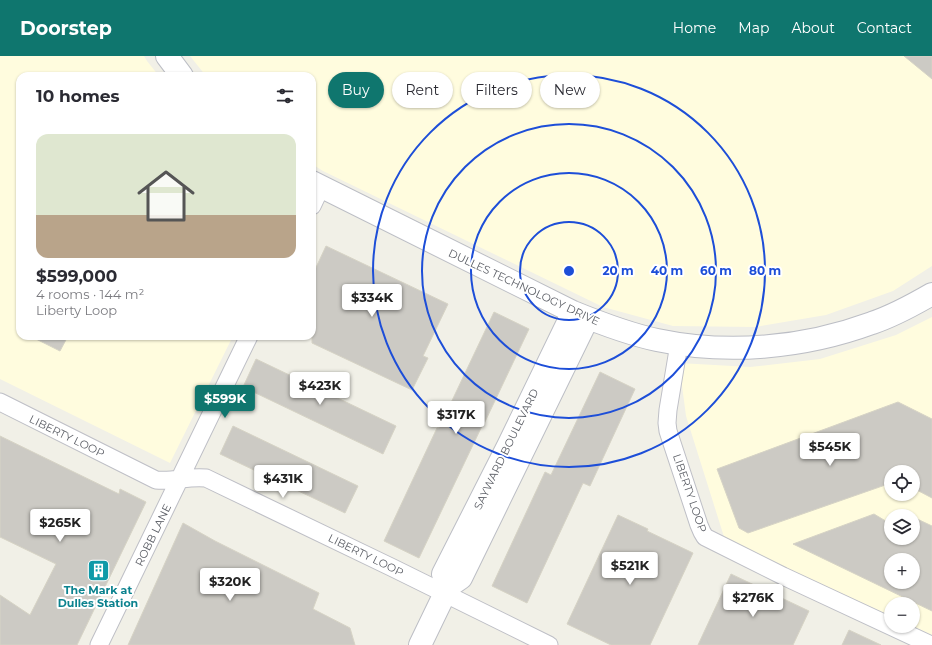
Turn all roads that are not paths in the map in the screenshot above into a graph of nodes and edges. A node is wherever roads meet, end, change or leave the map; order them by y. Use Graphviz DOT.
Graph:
graph roads {
  1 [pos="168,56"];
  2 [pos="179,72"];
  3 [pos="317,184"];
  4 [pos="932,294"];
  5 [pos="580,315"];
  6 [pos="247,340"];
  7 [pos="679,344"];
  8 [pos="0,402"];
  9 [pos="177,484"];
  10 [pos="446,590"];
  11 [pos="99,645"];
  12 [pos="420,645"];
  13 [pos="549,645"];
  14 [pos="931,645"];
  1 -- 2 [label="street"];
  3 -- 5 [label="street, DULLES TECHNOLOGY DRIVE"];
  4 -- 7 [label="street, DULLES TECHNOLOGY DRIVE"];
  5 -- 7 [label="street, DULLES TECHNOLOGY DRIVE"];
  5 -- 10 [label="street, SAYWARD BOULEVARD"];
  6 -- 9 [label="street"];
  7 -- 14 [label="street, LIBERTY LOOP"];
  8 -- 9 [label="street, LIBERTY LOOP"];
  9 -- 10 [label="street, LIBERTY LOOP"];
  9 -- 11 [label="street, ROBB LANE"];
  10 -- 12 [label="street, SAYWARD BOULEVARD"];
  10 -- 13 [label="street, LIBERTY LOOP"];
}
